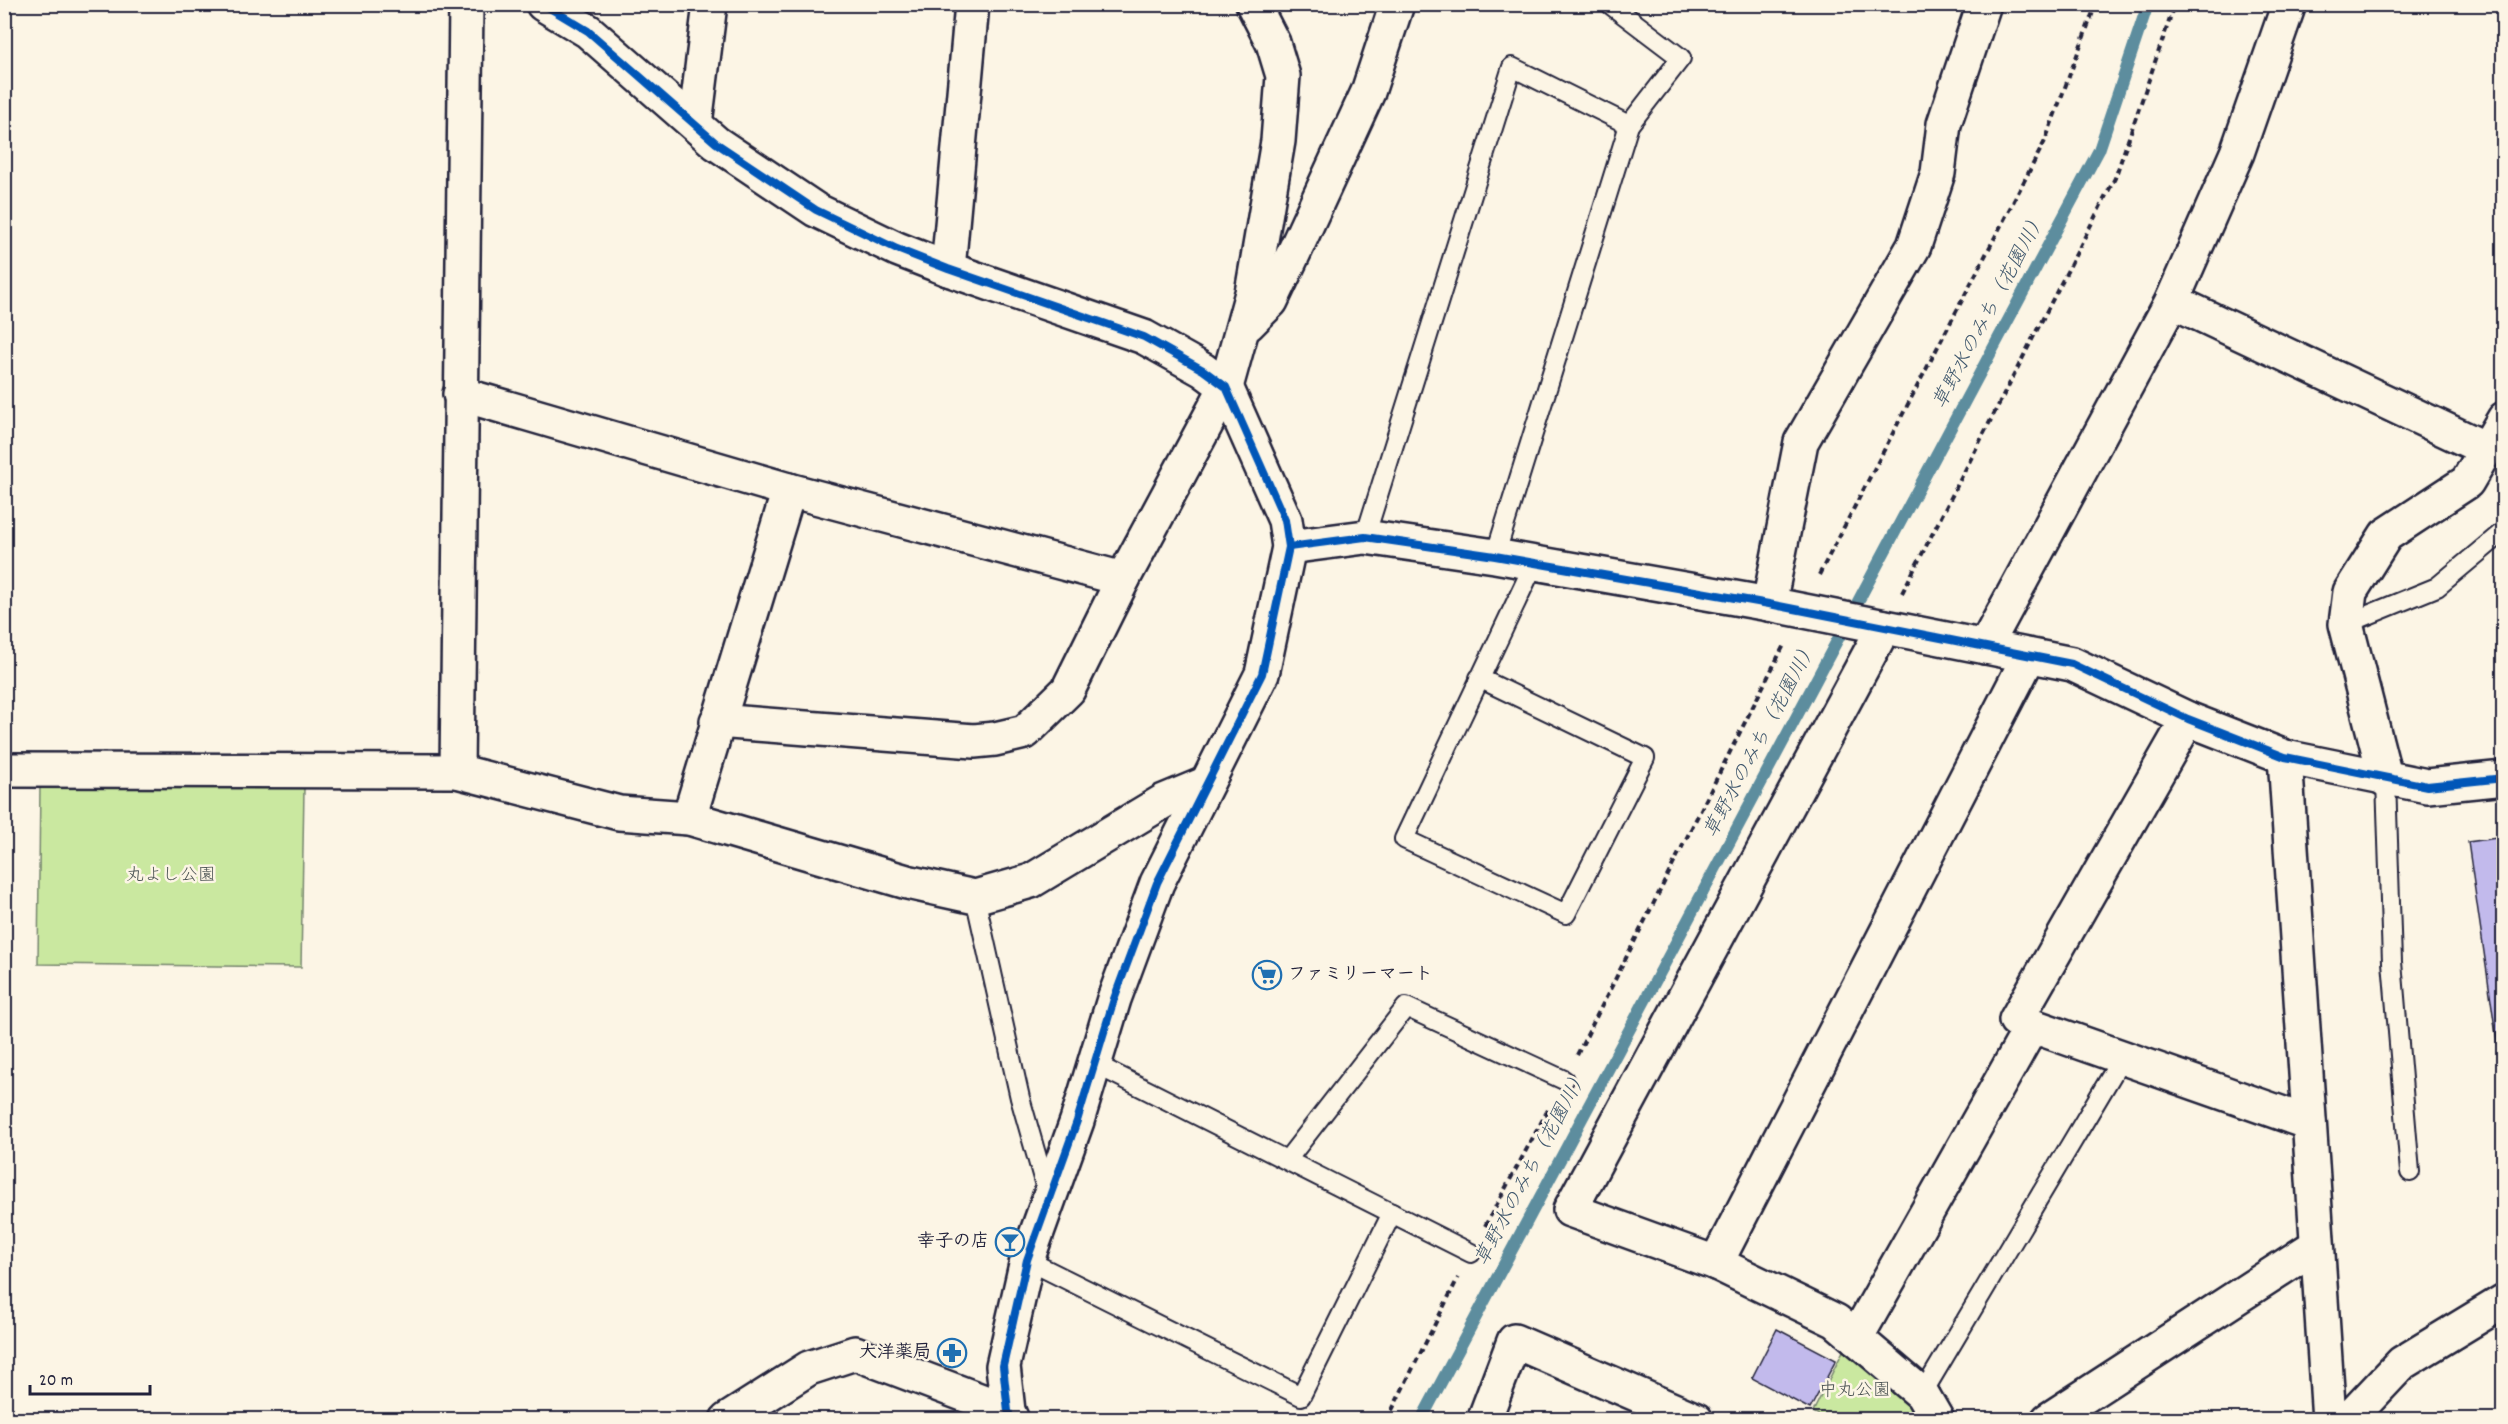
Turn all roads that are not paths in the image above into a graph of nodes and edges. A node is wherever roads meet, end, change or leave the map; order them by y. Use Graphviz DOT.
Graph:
graph roads {
  1 [pos="466,4"];
  2 [pos="543,4"];
  3 [pos="710,4"];
  4 [pos="972,4"];
  5 [pos="1253,4"];
  6 [pos="1397,4"];
  7 [pos="2289,4"];
  8 [pos="1611,5"];
  9 [pos="1972,9"];
  10 [pos="695,124"];
  11 [pos="1629,125"];
  12 [pos="948,269"];
  13 [pos="2172,301"];
  14 [pos="1242,329"];
  15 [pos="1226,387"];
  16 [pos="460,394"];
  17 [pos="2504,418"];
  18 [pos="2486,449"];
  19 [pos="789,490"];
  20 [pos="2504,531"];
  21 [pos="1365,537"];
  22 [pos="1289,547"];
  23 [pos="1495,556"];
  24 [pos="1534,564"];
  25 [pos="1123,579"];
  26 [pos="1769,604"];
  27 [pos="2346,624"];
  28 [pos="1884,627"];
  29 [pos="1985,647"];
  30 [pos="2029,656"];
  31 [pos="1479,678"];
  32 [pos="2188,719"];
  33 [pos="717,721"];
  34 [pos="2285,757"];
  35 [pos="4,770"];
  36 [pos="456,771"];
  37 [pos="2504,777"];
  38 [pos="2386,780"];
  39 [pos="1205,784"];
  40 [pos="689,818"];
  41 [pos="975,897"];
  42 [pos="2032,1026"];
  43 [pos="2122,1058"];
  44 [pos="1095,1064"];
  45 [pos="1564,1080"];
  46 [pos="2309,1123"];
  47 [pos="1287,1160"];
  48 [pos="2410,1172"];
  49 [pos="1049,1198"];
  50 [pos="1392,1213"];
  51 [pos="2317,1245"];
  52 [pos="1471,1253"];
  53 [pos="1027,1260"];
  54 [pos="1716,1263"];
  55 [pos="2504,1301"];
  56 [pos="1856,1338"];
  57 [pos="1930,1407"];
  58 [pos="1010,1415"];
  59 [pos="727,1419"];
  60 [pos="1484,1419"];
  61 [pos="1696,1419"];
  62 [pos="2048,1419"];
  63 [pos="2329,1419"];
  64 [pos="2348,1419"];
  1 -- 16 [label="street"];
  2 -- 10 [label="street"];
  3 -- 10 [label="street"];
  4 -- 12 [label="street"];
  5 -- 14 [label="street"];
  6 -- 14 [label="street"];
  7 -- 13 [label="street"];
  8 -- 11 [label="lane"];
  9 -- 26 [label="street"];
  10 -- 12 [label="street"];
  11 -- 21 [label="lane"];
  11 -- 23 [label="lane"];
  12 -- 15 [label="street"];
  13 -- 18 [label="street"];
  13 -- 29 [label="street"];
  14 -- 15 [label="street"];
  15 -- 22 [label="street"];
  15 -- 25 [label="street"];
  16 -- 19 [label="street"];
  16 -- 36 [label="street"];
  17 -- 18 [label="street"];
  18 -- 27 [label="street"];
  19 -- 25 [label="street"];
  19 -- 33 [label="street"];
  20 -- 27 [label="lane"];
  21 -- 22 [label="street"];
  21 -- 23 [label="street"];
  22 -- 39 [label="street"];
  23 -- 24 [label="street"];
  24 -- 26 [label="street"];
  24 -- 31 [label="lane"];
  25 -- 33 [label="street"];
  26 -- 28 [label="street"];
  27 -- 38 [label="street"];
  28 -- 29 [label="street"];
  28 -- 54 [label="street"];
  29 -- 30 [label="street"];
  30 -- 32 [label="street"];
  30 -- 54 [label="street"];
  31 -- 31 [label="lane"];
  32 -- 34 [label="street"];
  32 -- 42 [label="street"];
  33 -- 40 [label="street"];
  34 -- 38 [label="street"];
  34 -- 46 [label="street"];
  35 -- 36 [label="street"];
  36 -- 40 [label="street"];
  37 -- 38 [label="street"];
  38 -- 48 [label="lane"];
  39 -- 41 [label="street"];
  39 -- 44 [label="street"];
  40 -- 41 [label="street"];
  41 -- 49 [label="lane"];
  42 -- 43 [label="street"];
  42 -- 56 [label="street"];
  43 -- 46 [label="street"];
  43 -- 57 [label="lane"];
  44 -- 47 [label="lane"];
  44 -- 49 [label="street"];
  45 -- 47 [label="lane"];
  46 -- 51 [label="street"];
  47 -- 50 [label="lane"];
  49 -- 53 [label="street"];
  50 -- 52 [label="lane"];
  50 -- 53 [label="lane"];
  51 -- 62 [label="street"];
  51 -- 63 [label="street"];
  53 -- 58 [label="street"];
  54 -- 56 [label="street"];
  55 -- 64 [label="street"];
  56 -- 57 [label="street"];
  58 -- 59 [label="street"];
  60 -- 61 [label="street"];
}
